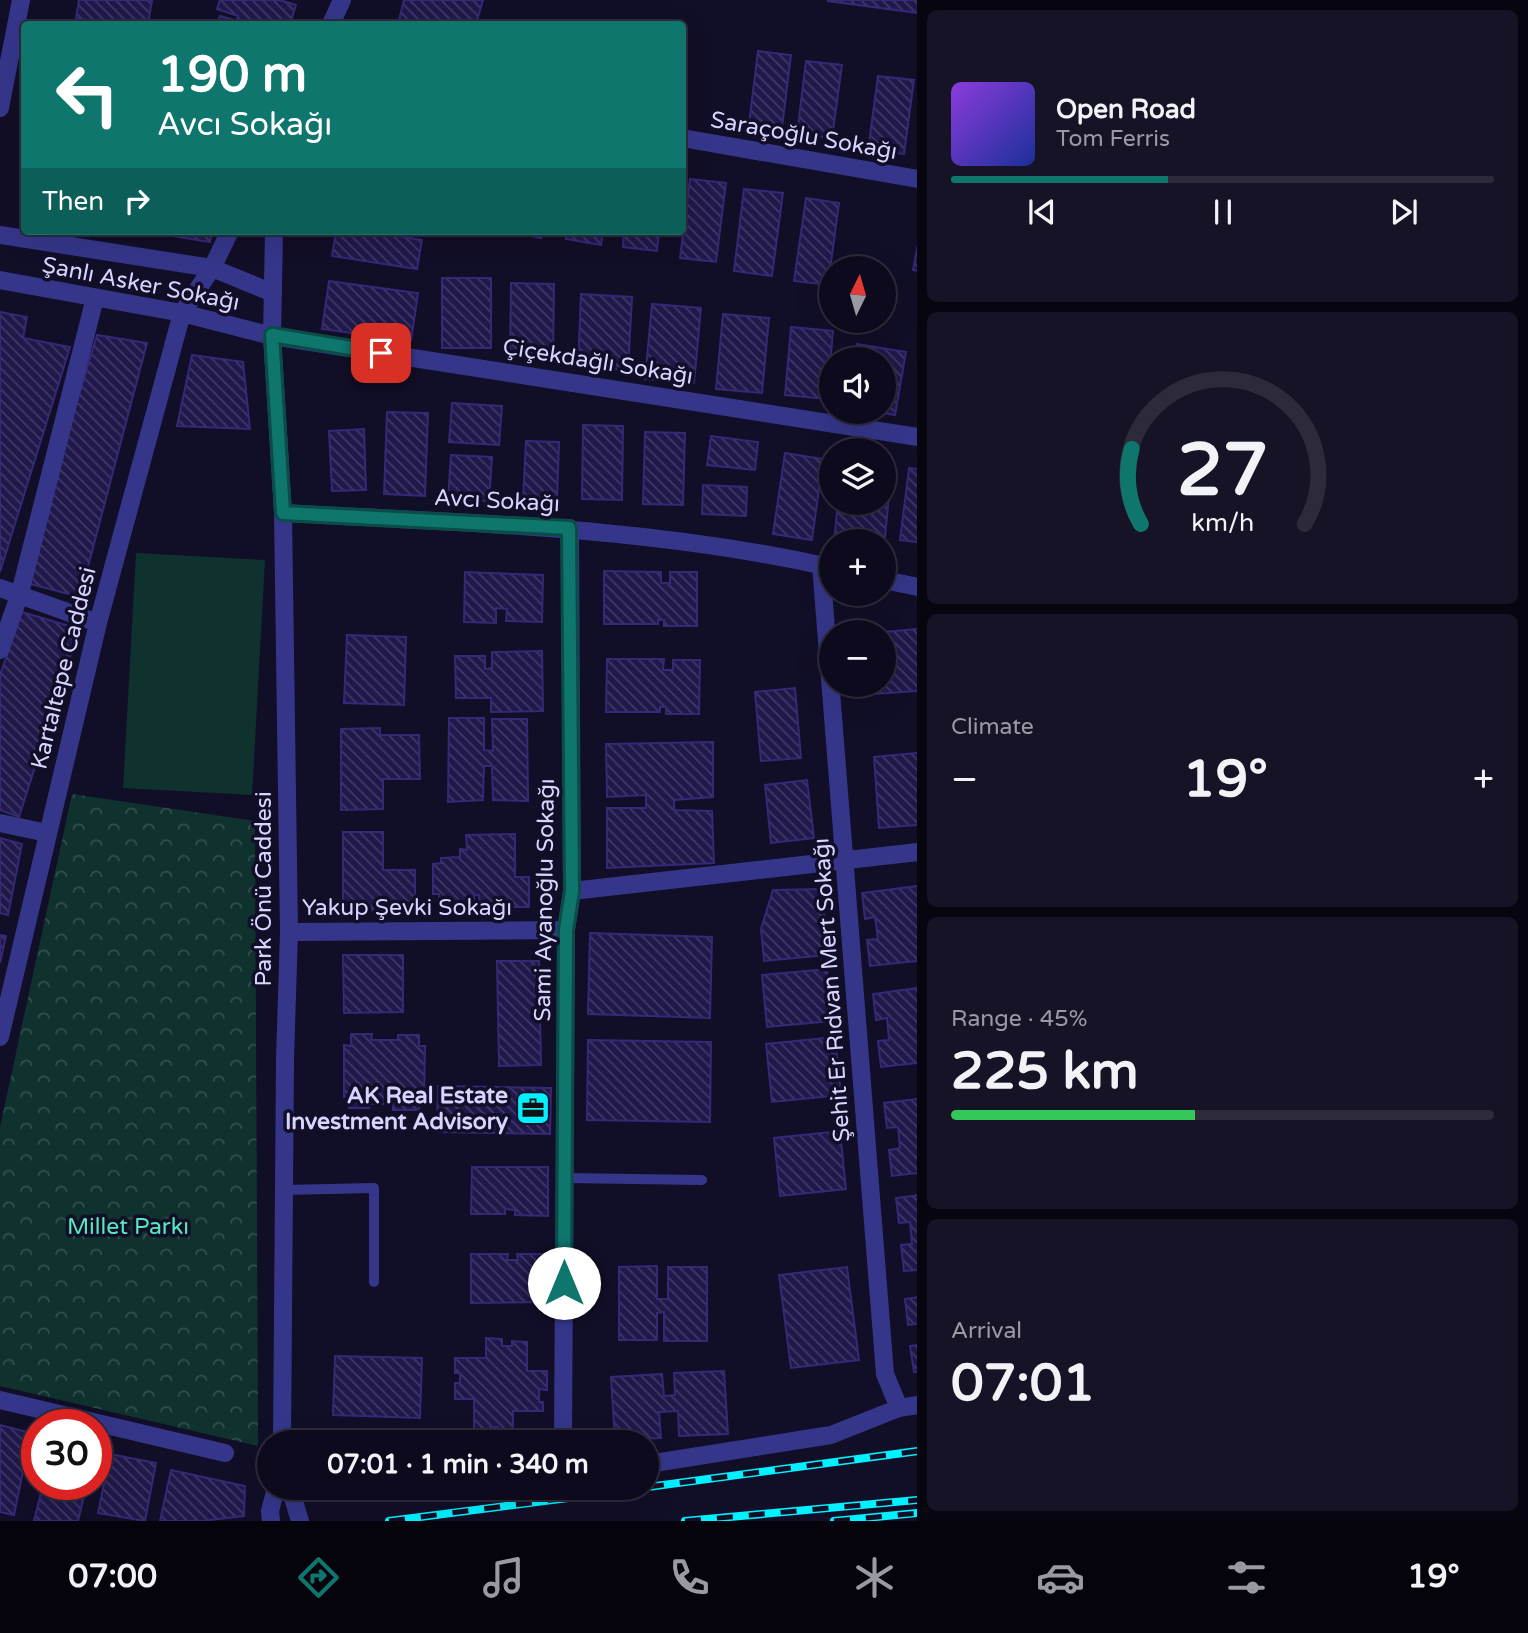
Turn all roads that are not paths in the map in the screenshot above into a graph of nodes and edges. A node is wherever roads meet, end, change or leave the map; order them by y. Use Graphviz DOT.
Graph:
graph roads {
  1 [pos="21,0"];
  2 [pos="342,0"];
  3 [pos="332,21"];
  4 [pos="0,108"];
  5 [pos="686,139"];
  6 [pos="917,179"];
  7 [pos="0,235"];
  8 [pos="228,235"];
  9 [pos="274,235"];
  10 [pos="212,268"];
  11 [pos="0,280"];
  12 [pos="273,293"];
  13 [pos="95,298"];
  14 [pos="182,313"];
  15 [pos="272,335"];
  16 [pos="917,437"];
  17 [pos="283,513"];
  18 [pos="569,528"];
  19 [pos="819,566"];
  20 [pos="896,583"];
  21 [pos="917,587"];
  22 [pos="0,588"];
  23 [pos="20,593"];
  24 [pos="829,606"];
  25 [pos="98,622"];
  26 [pos="0,650"];
  27 [pos="0,823"];
  28 [pos="47,833"];
  29 [pos="917,852"];
  30 [pos="845,859"];
  31 [pos="572,891"];
  32 [pos="566,930"];
  33 [pos="289,932"];
  34 [pos="0,1037"];
  35 [pos="565,1178"];
  36 [pos="702,1180"];
  37 [pos="284,1191"];
  38 [pos="374,1282"];
  39 [pos="0,1400"];
  40 [pos="908,1406"];
  41 [pos="282,1430"];
  42 [pos="563,1430"];
  43 [pos="225,1453"];
  44 [pos="659,1462"];
  45 [pos="294,1500"];
  46 [pos="300,1517"];
  1 -- 4 [label="street"];
  2 -- 3 [label="street"];
  5 -- 6 [label="street, Saraçoğlu Sokağı"];
  7 -- 10 [label="street, Şanlı Asker Sokağı"];
  8 -- 10 [label="street, Kartaltepe Caddesi"];
  9 -- 12 [label="street, Park Önü Caddesi"];
  10 -- 12 [label="street, Şanlı Asker Sokağı"];
  10 -- 14 [label="street, Kartaltepe Caddesi"];
  11 -- 13 [label="street, Şanlı Asker Sokağı"];
  12 -- 15 [label="street, Park Önü Caddesi"];
  13 -- 14 [label="street, Şanlı Asker Sokağı"];
  13 -- 23 [label="street"];
  14 -- 15 [label="street, Şanlı Asker Sokağı"];
  14 -- 25 [label="street, Kartaltepe Caddesi"];
  15 -- 16 [label="street, Çiçekdağlı Sokağı"];
  15 -- 17 [label="street, Park Önü Caddesi"];
  17 -- 18 [label="street, Avcı Sokağı"];
  17 -- 33 [label="street, Park Önü Caddesi"];
  18 -- 19 [label="street, Avcı Sokağı"];
  18 -- 31 [label="street, Sami Ayanoğlu Sokağı"];
  20 -- 21 [label="street"];
  22 -- 23 [label="street"];
  23 -- 25 [label="street"];
  23 -- 26 [label="street"];
  24 -- 30 [label="street, Şehit Er Rıdvan Mert Sokağı"];
  25 -- 28 [label="street, Kartaltepe Caddesi"];
  27 -- 28 [label="street"];
  28 -- 34 [label="street, Kartaltepe Caddesi"];
  29 -- 30 [label="street"];
  30 -- 31 [label="street"];
  30 -- 40 [label="street, Şehit Er Rıdvan Mert Sokağı"];
  31 -- 32 [label="street, Sami Ayanoğlu Sokağı"];
  32 -- 33 [label="street, Yakup Şevki Sokağı"];
  32 -- 35 [label="street, Sami Ayanoğlu Sokağı"];
  33 -- 37 [label="street, Park Önü Caddesi"];
  35 -- 36 [label="lane"];
  35 -- 42 [label="street, Sami Ayanoğlu Sokağı"];
  37 -- 38 [label="lane"];
  37 -- 41 [label="street, Park Önü Caddesi"];
  39 -- 43 [label="street"];
  40 -- 44 [label="street"];
  45 -- 46 [label="street"];
}
